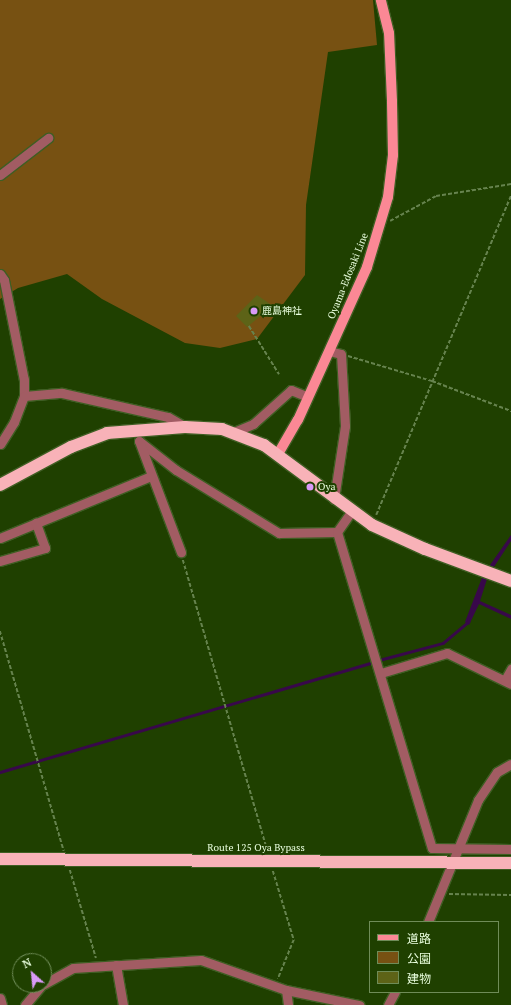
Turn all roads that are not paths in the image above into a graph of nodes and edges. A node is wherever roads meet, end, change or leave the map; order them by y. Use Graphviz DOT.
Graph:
graph roads {
  1 [pos="381,0"];
  2 [pos="48,138"];
  3 [pos="0,175"];
  4 [pos="0,273"];
  5 [pos="329,351"];
  6 [pos="24,396"];
  7 [pos="308,397"];
  8 [pos="185,427"];
  9 [pos="234,432"];
  10 [pos="137,435"];
  11 [pos="0,444"];
  12 [pos="278,454"];
  13 [pos="151,476"];
  14 [pos="0,485"];
  15 [pos="334,499"];
  16 [pos="351,512"];
  17 [pos="36,523"];
  18 [pos="337,532"];
  19 [pos="0,538"];
  20 [pos="181,552"];
  21 [pos="0,561"];
  22 [pos="505,580"];
  23 [pos="511,668"];
  24 [pos="380,671"];
  25 [pos="508,682"];
  26 [pos="511,764"];
  27 [pos="460,848"];
  28 [pos="511,849"];
  29 [pos="0,859"];
  30 [pos="454,862"];
  31 [pos="511,863"];
  32 [pos="428,921"];
  33 [pos="116,965"];
  34 [pos="52,979"];
  35 [pos="286,990"];
  36 [pos="35,993"];
  37 [pos="394,993"];
  38 [pos="0,998"];
  39 [pos="2,1005"];
  40 [pos="25,1005"];
  41 [pos="123,1005"];
  42 [pos="288,1005"];
  43 [pos="358,1005"];
  44 [pos="388,1005"];
  1 -- 5 [label="main road, Oyama-Edosaki Line"];
  2 -- 3 [label="street"];
  4 -- 6 [label="street"];
  5 -- 7 [label="main road, Oyama-Edosaki Line"];
  5 -- 15 [label="street"];
  6 -- 8 [label="street"];
  6 -- 11 [label="street"];
  7 -- 9 [label="street"];
  7 -- 12 [label="main road, Oyama-Edosaki Line"];
  8 -- 9 [label="highway"];
  8 -- 10 [label="highway"];
  9 -- 12 [label="highway"];
  10 -- 13 [label="street"];
  10 -- 14 [label="highway"];
  10 -- 18 [label="street"];
  12 -- 15 [label="highway"];
  13 -- 17 [label="street"];
  13 -- 20 [label="street"];
  15 -- 16 [label="highway"];
  16 -- 18 [label="street"];
  16 -- 22 [label="highway"];
  17 -- 19 [label="street"];
  17 -- 21 [label="street"];
  18 -- 24 [label="street"];
  23 -- 25 [label="street"];
  24 -- 25 [label="street"];
  24 -- 27 [label="street"];
  26 -- 27 [label="street"];
  27 -- 28 [label="street"];
  27 -- 30 [label="street"];
  29 -- 30 [label="highway, Route 125 Oya Bypass"];
  30 -- 31 [label="highway, Route 125 Oya Bypass"];
  30 -- 32 [label="street"];
  33 -- 34 [label="street"];
  33 -- 35 [label="street"];
  33 -- 41 [label="street"];
  35 -- 42 [label="street"];
  35 -- 43 [label="street"];
  36 -- 40 [label="street"];
  37 -- 44 [label="street"];
  38 -- 39 [label="street"];
}
